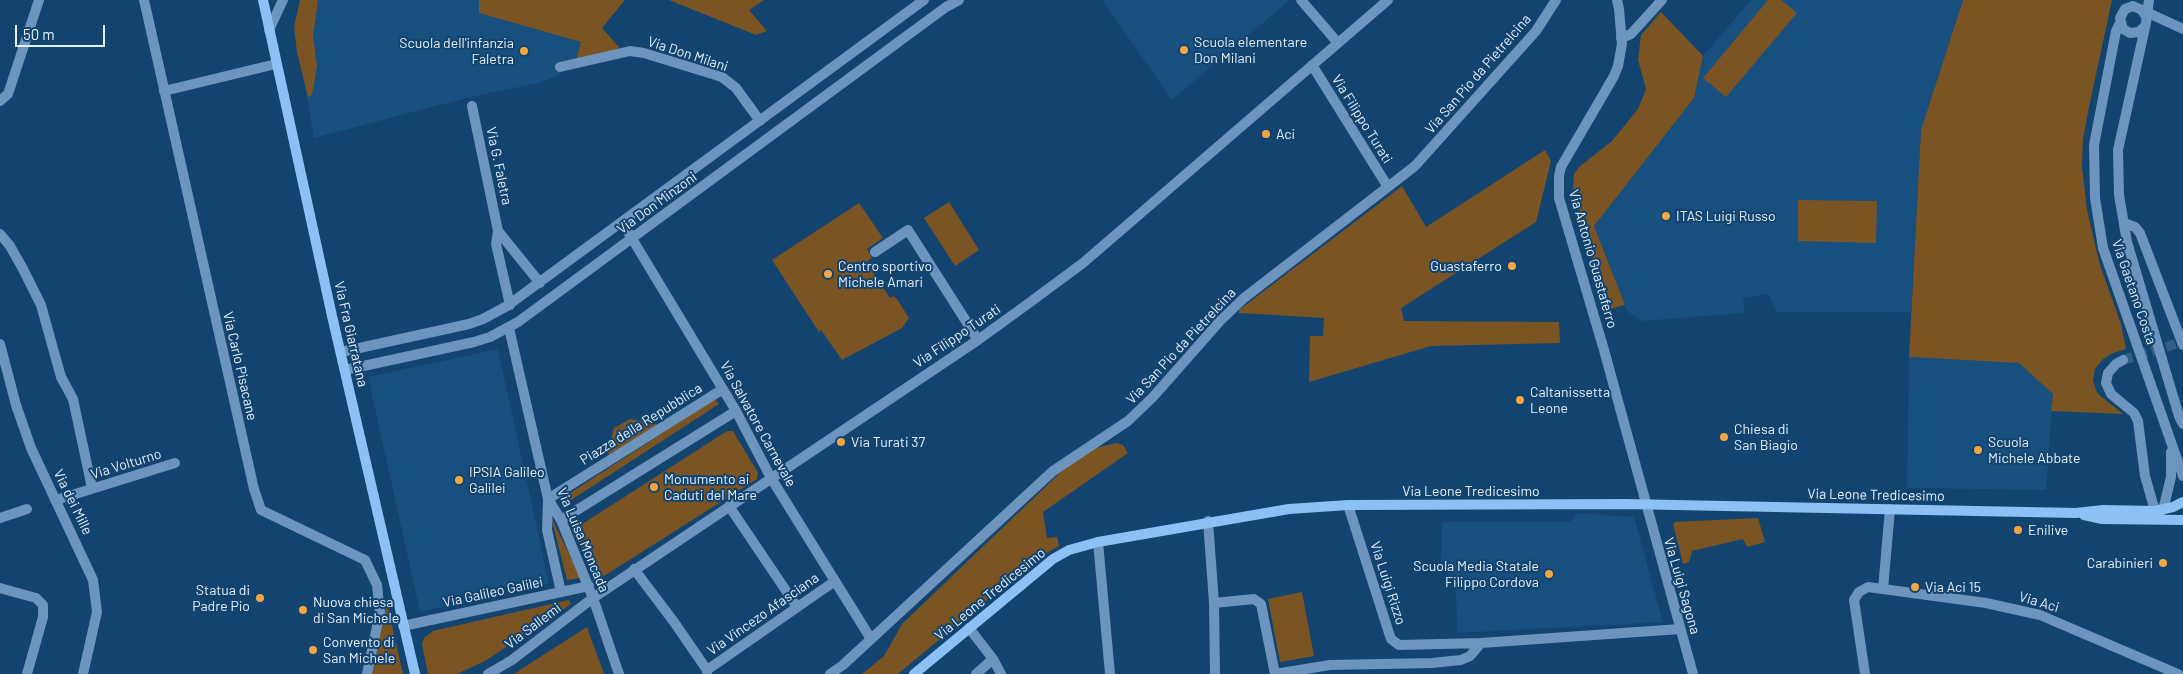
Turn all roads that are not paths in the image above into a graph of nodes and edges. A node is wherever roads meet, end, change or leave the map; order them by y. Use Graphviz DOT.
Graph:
graph roads {
  1 [pos="39,0"];
  2 [pos="144,0"];
  3 [pos="263,0"];
  4 [pos="283,0"];
  5 [pos="924,0"];
  6 [pos="959,0"];
  7 [pos="1301,0"];
  8 [pos="1388,0"];
  9 [pos="1556,0"];
  10 [pos="1616,0"];
  11 [pos="1662,0"];
  12 [pos="2122,0"];
  13 [pos="2149,0"];
  14 [pos="2121,18"];
  15 [pos="2146,18"];
  16 [pos="2183,28"];
  17 [pos="270,30"];
  18 [pos="1621,38"];
  19 [pos="1338,43"];
  20 [pos="276,64"];
  21 [pos="1312,65"];
  22 [pos="560,68"];
  23 [pos="164,91"];
  24 [pos="0,101"];
  25 [pos="472,106"];
  26 [pos="760,121"];
  27 [pos="1388,187"];
  28 [pos="622,222"];
  29 [pos="2124,223"];
  30 [pos="498,231"];
  31 [pos="0,234"];
  32 [pos="632,238"];
  33 [pos="876,252"];
  34 [pos="540,283"];
  35 [pos="510,304"];
  36 [pos="508,328"];
  37 [pos="978,340"];
  38 [pos="0,344"];
  39 [pos="2182,344"];
  40 [pos="341,352"];
  41 [pos="2123,360"];
  42 [pos="345,370"];
  43 [pos="723,389"];
  44 [pos="736,411"];
  45 [pos="2183,424"];
  46 [pos="2170,443"];
  47 [pos="175,463"];
  48 [pos="2183,476"];
  49 [pos="771,478"];
  50 [pos="92,488"];
  51 [pos="548,499"];
  52 [pos="56,500"];
  53 [pos="2183,502"];
  54 [pos="1348,505"];
  55 [pos="729,506"];
  56 [pos="1646,506"];
  57 [pos="28,509"];
  58 [pos="1890,510"];
  59 [pos="2159,511"];
  60 [pos="2076,513"];
  61 [pos="0,518"];
  62 [pos="561,520"];
  63 [pos="2183,520"];
  64 [pos="1208,522"];
  65 [pos="1098,542"];
  66 [pos="634,569"];
  67 [pos="835,581"];
  68 [pos="589,586"];
  69 [pos="0,588"];
  70 [pos="1883,588"];
  71 [pos="561,592"];
  72 [pos="594,598"];
  73 [pos="1214,603"];
  74 [pos="797,607"];
  75 [pos="403,626"];
  76 [pos="969,628"];
  77 [pos="1680,630"];
  78 [pos="871,639"];
  79 [pos="1481,643"];
  80 [pos="993,659"];
  81 [pos="707,672"];
  82 [pos="27,674"];
  83 [pos="83,674"];
  84 [pos="368,674"];
  85 [pos="415,674"];
  86 [pos="488,674"];
  87 [pos="619,674"];
  88 [pos="830,674"];
  89 [pos="914,674"];
  90 [pos="976,674"];
  91 [pos="1002,674"];
  92 [pos="1110,674"];
  93 [pos="1215,674"];
  94 [pos="1275,674"];
  95 [pos="1693,674"];
  96 [pos="1865,674"];
  97 [pos="2178,674"];
  1 -- 24 [label="street"];
  2 -- 23 [label="street, Via Carlo Pisacane"];
  3 -- 17 [label="main road, Via Fra Giarratana"];
  4 -- 17 [label="street"];
  5 -- 26 [label="street, Via Don Minzoni"];
  6 -- 32 [label="street, Via Don Minzoni"];
  7 -- 19 [label="street"];
  8 -- 19 [label="street, Via Filippo Turati"];
  9 -- 27 [label="street, Via San Pio da Pietrelcina"];
  10 -- 18 [label="street, Via Antonio Guastaferro"];
  11 -- 18 [label="street"];
  12 -- 14 [label="street, Via Gaetano Costa"];
  13 -- 15 [label="street, Via Gaetano Costa"];
  14 -- 15 [label="street"];
  14 -- 15 [label="street"];
  14 -- 46 [label="street, Via Gaetano Costa"];
  15 -- 16 [label="street"];
  15 -- 29 [label="street, Via Gaetano Costa"];
  17 -- 20 [label="main road, Via Fra Giarratana"];
  18 -- 56 [label="street, Via Antonio Guastaferro"];
  19 -- 21 [label="street, Via Filippo Turati"];
  20 -- 23 [label="street"];
  20 -- 40 [label="main road, Via Fra Giarratana"];
  21 -- 27 [label="street, Via Filippo Turati"];
  21 -- 37 [label="street, Via Filippo Turati"];
  22 -- 26 [label="street, Via Don Milani"];
  23 -- 84 [label="street, Via Carlo Pisacane"];
  25 -- 30 [label="street, Via G. Faletra"];
  26 -- 28 [label="street, Via Don Minzoni"];
  27 -- 78 [label="street, Via San Pio da Pietrelcina"];
  28 -- 32 [label="street, Via Salvatore Carnevale"];
  28 -- 34 [label="street, Via Don Minzoni"];
  29 -- 39 [label="street"];
  29 -- 45 [label="street, Via Gaetano Costa"];
  30 -- 34 [label="street"];
  30 -- 35 [label="street, Via G. Faletra"];
  31 -- 50 [label="street"];
  32 -- 36 [label="street, Via Don Minzoni"];
  32 -- 43 [label="street, Via Salvatore Carnevale"];
  33 -- 37 [label="street"];
  34 -- 35 [label="street, Via Don Minzoni"];
  35 -- 40 [label="street, Via Don Minzoni"];
  36 -- 42 [label="street, Via Don Minzoni"];
  36 -- 51 [label="street, Via Luisa Moncada"];
  37 -- 49 [label="street, Via Filippo Turati"];
  38 -- 52 [label="street, Via dei Mille"];
  40 -- 42 [label="main road, Via Fra Giarratana"];
  41 -- 59 [label="street"];
  42 -- 75 [label="main road, Via Fra Giarratana"];
  43 -- 44 [label="street, Via Salvatore Carnevale"];
  43 -- 51 [label="street, Piazza della Repubblica"];
  44 -- 49 [label="street, Via Salvatore Carnevale"];
  44 -- 62 [label="street"];
  46 -- 48 [label="street, Via Gaetano Costa"];
  46 -- 59 [label="street"];
  47 -- 50 [label="street, Via Volturno"];
  49 -- 55 [label="street, Via Filippo Turati"];
  49 -- 67 [label="street, Via Salvatore Carnevale"];
  50 -- 52 [label="street, Via Volturno"];
  51 -- 62 [label="street, Via Luisa Moncada"];
  51 -- 71 [label="street"];
  52 -- 83 [label="street, Via dei Mille"];
  53 -- 59 [label="main road"];
  54 -- 56 [label="main road, Via Leone Tredicesimo"];
  54 -- 64 [label="main road, Via Leone Tredicesimo"];
  54 -- 79 [label="street, Via Luigi Rizzo"];
  55 -- 66 [label="street, Via Filippo Turati"];
  55 -- 74 [label="street"];
  56 -- 58 [label="main road, Via Leone Tredicesimo"];
  56 -- 77 [label="street, Via Luigi Sagona"];
  57 -- 61 [label="street"];
  58 -- 60 [label="main road, Via Leone Tredicesimo"];
  58 -- 70 [label="street"];
  59 -- 60 [label="main road"];
  60 -- 63 [label="main road"];
  62 -- 68 [label="street, Via Luisa Moncada"];
  64 -- 65 [label="main road, Via Leone Tredicesimo"];
  64 -- 73 [label="street"];
  65 -- 76 [label="main road, Via Leone Tredicesimo"];
  65 -- 92 [label="street"];
  66 -- 72 [label="street, Via Filippo Turati"];
  66 -- 81 [label="street"];
  67 -- 74 [label="street, Via Vincezo Afasciana"];
  67 -- 78 [label="street, Via Salvatore Carnevale"];
  68 -- 71 [label="street, Via Galileo Galilei"];
  68 -- 72 [label="street, Via Luisa Moncada"];
  69 -- 82 [label="street"];
  70 -- 96 [label="street, Via Aci"];
  70 -- 97 [label="street, Via Aci"];
  71 -- 75 [label="street, Via Galileo Galilei"];
  72 -- 86 [label="street, Via Sallemi"];
  72 -- 87 [label="street, Via Luisa Moncada"];
  73 -- 93 [label="street"];
  73 -- 94 [label="street"];
  74 -- 81 [label="street, Via Vincezo Afasciana"];
  75 -- 85 [label="main road, Via Fra Giarratana"];
  76 -- 80 [label="street"];
  76 -- 89 [label="main road, Via Leone Tredicesimo"];
  77 -- 79 [label="street, Via Luigi Rizzo"];
  77 -- 95 [label="street, Via Luigi Sagona"];
  78 -- 88 [label="street, Via San Pio da Pietrelcina"];
  79 -- 94 [label="street"];
  80 -- 90 [label="street"];
  80 -- 91 [label="street"];
}
